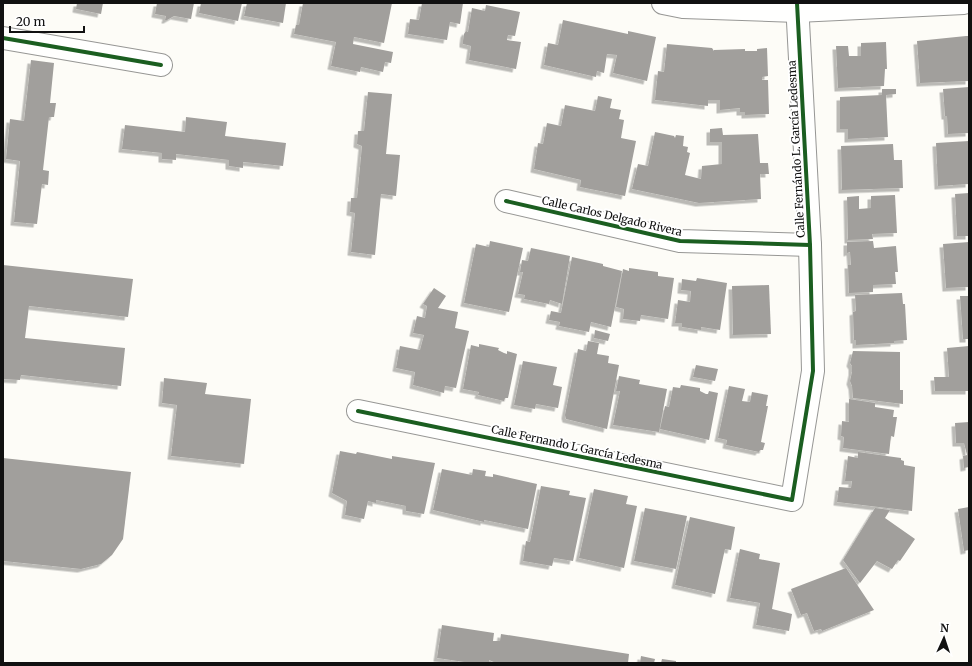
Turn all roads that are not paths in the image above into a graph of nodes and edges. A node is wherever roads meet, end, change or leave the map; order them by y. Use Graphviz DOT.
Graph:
graph roads {
  1 [pos="663,3"];
  2 [pos="964,3"];
  3 [pos="797,7"];
  4 [pos="3,38"];
  5 [pos="161,65"];
  6 [pos="506,201"];
  7 [pos="810,245"];
  8 [pos="358,411"];
  9 [pos="792,500"];
  1 -- 3 [label="street"];
  2 -- 3 [label="street"];
  3 -- 7 [label="street, Calle Fernándo L. García Ledesma"];
  4 -- 5 [label="street"];
  6 -- 7 [label="street, Calle Carlos Delgado Rivera"];
  7 -- 9 [label="street, Calle Fernándo L. García Ledesma"];
  8 -- 9 [label="street, Calle Fernando L García Ledesma"];
}
